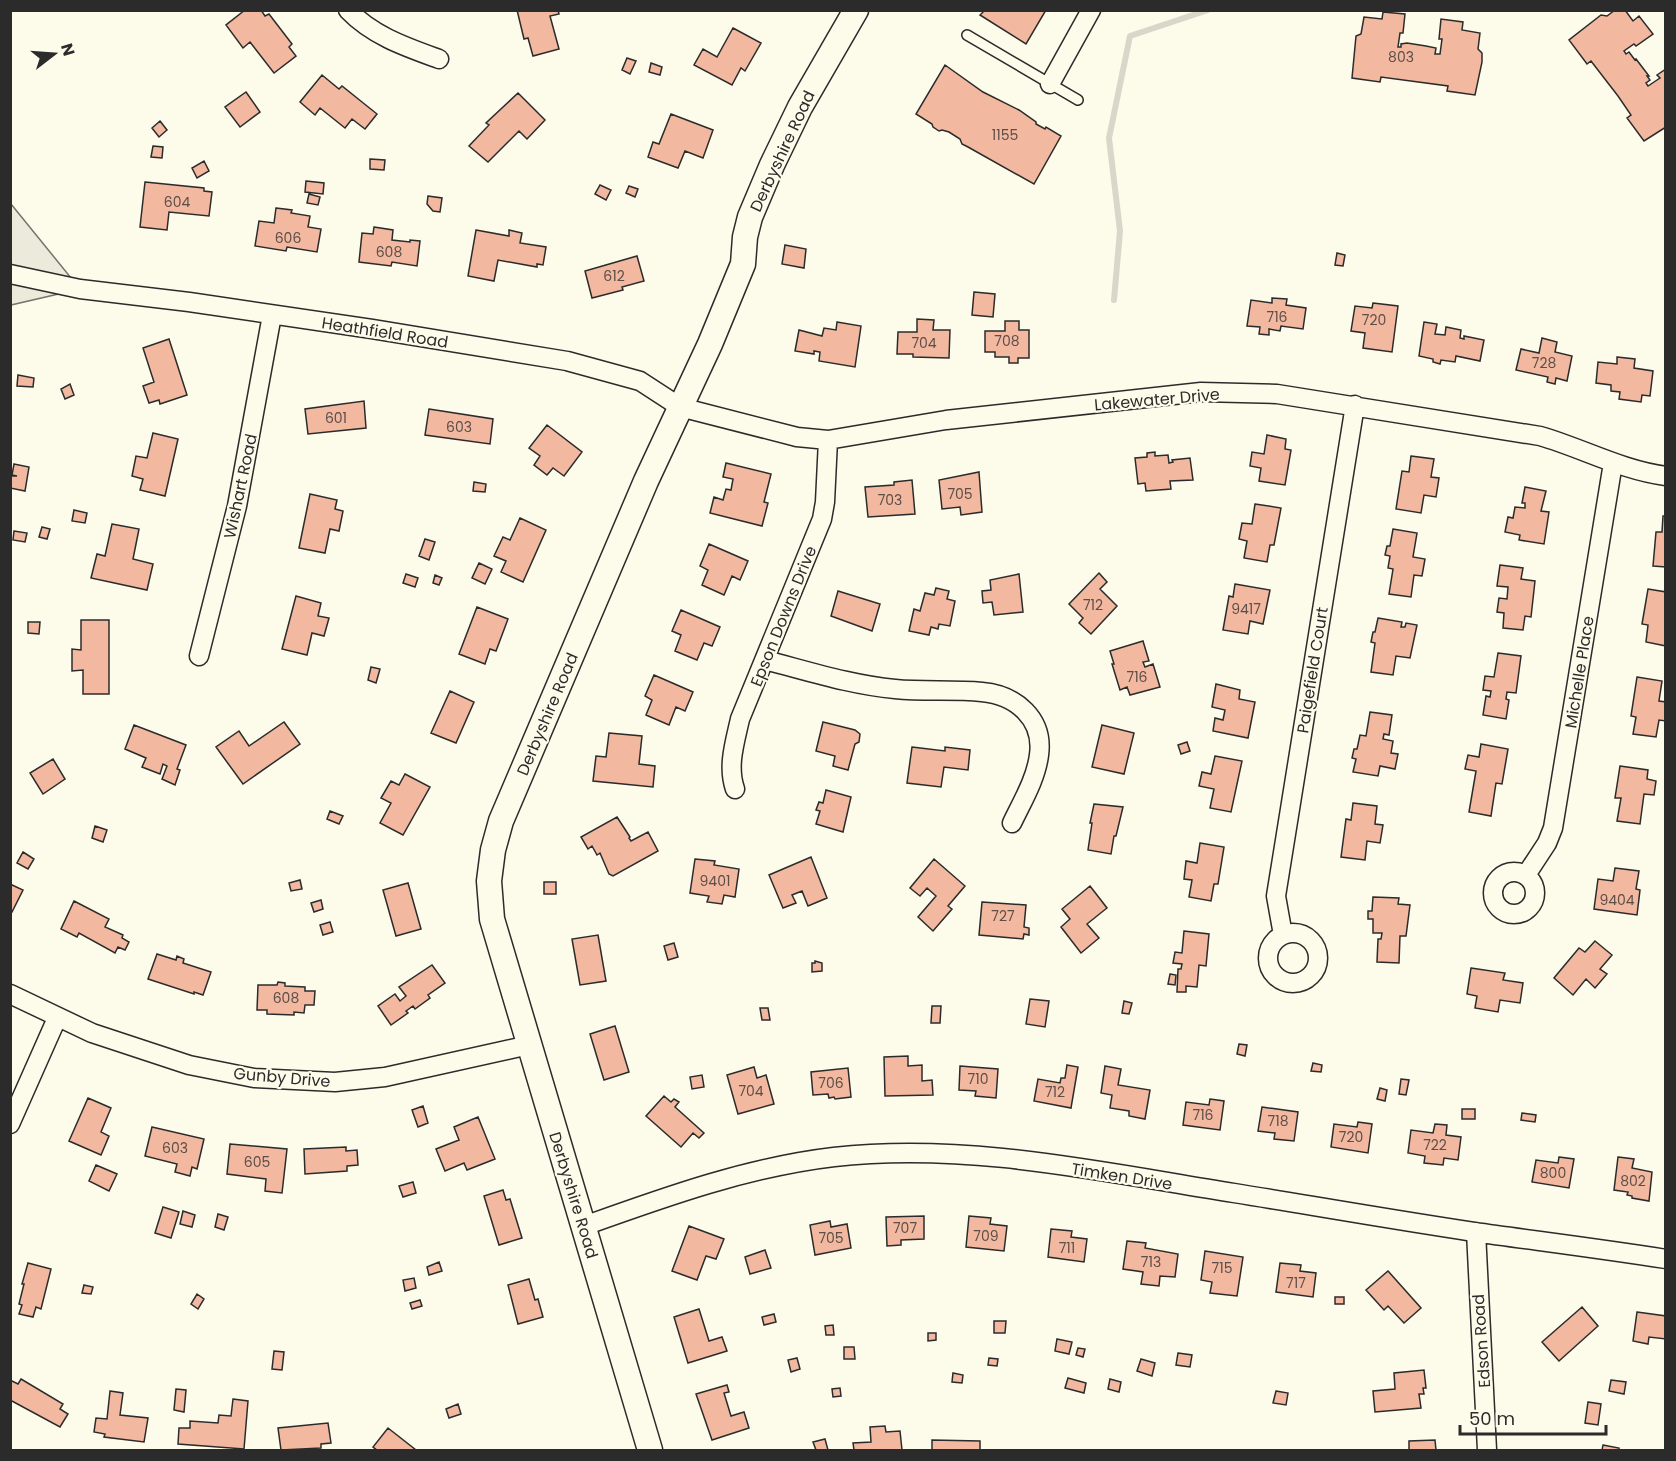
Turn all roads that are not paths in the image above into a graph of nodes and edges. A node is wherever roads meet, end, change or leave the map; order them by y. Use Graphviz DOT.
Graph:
graph roads {
  1 [pos="348,10"];
  2 [pos="856,10"];
  3 [pos="1091,10"];
  4 [pos="967,35"];
  5 [pos="439,59"];
  6 [pos="1050,84"];
  7 [pos="1078,100"];
  8 [pos="10,274"];
  9 [pos="272,315"];
  10 [pos="1355,405"];
  11 [pos="680,407"];
  12 [pos="828,440"];
  13 [pos="1613,463"];
  14 [pos="1665,476"];
  15 [pos="200,656"];
  16 [pos="765,660"];
  17 [pos="735,789"];
  18 [pos="1012,823"];
  19 [pos="1526,875"];
  20 [pos="1283,935"];
  21 [pos="10,994"];
  22 [pos="57,1018"];
  23 [pos="529,1045"];
  24 [pos="10,1124"];
  25 [pos="584,1226"];
  26 [pos="1476,1232"];
  27 [pos="1665,1259"];
  28 [pos="650,1450"];
  29 [pos="1487,1450"];
  1 -- 5 [label="street"];
  2 -- 11 [label="street, Derbyshire Road"];
  3 -- 6 [label="street"];
  4 -- 6 [label="lane"];
  6 -- 7 [label="lane"];
  8 -- 9 [label="street, Heathfield Road"];
  9 -- 11 [label="street, Heathfield Road"];
  9 -- 15 [label="street, Wishart Road"];
  10 -- 12 [label="street, Lakewater Drive"];
  10 -- 13 [label="street, Lakewater Drive"];
  10 -- 20 [label="street, Paigefield Court"];
  11 -- 12 [label="street, Lakewater Drive"];
  11 -- 23 [label="street, Derbyshire Road"];
  12 -- 16 [label="street, Epson Downs Drive"];
  13 -- 14 [label="street, Lakewater Drive"];
  13 -- 19 [label="street, Michelle Place"];
  16 -- 17 [label="street, Epson Downs Drive"];
  16 -- 18 [label="street"];
  21 -- 22 [label="street, Gunby Drive"];
  22 -- 23 [label="street, Gunby Drive"];
  22 -- 24 [label="street"];
  23 -- 25 [label="street, Derbyshire Road"];
  25 -- 26 [label="street, Timken Drive"];
  25 -- 28 [label="street, Derbyshire Road"];
  26 -- 27 [label="street, Timken Drive"];
  26 -- 29 [label="street, Edson Road"];
}
